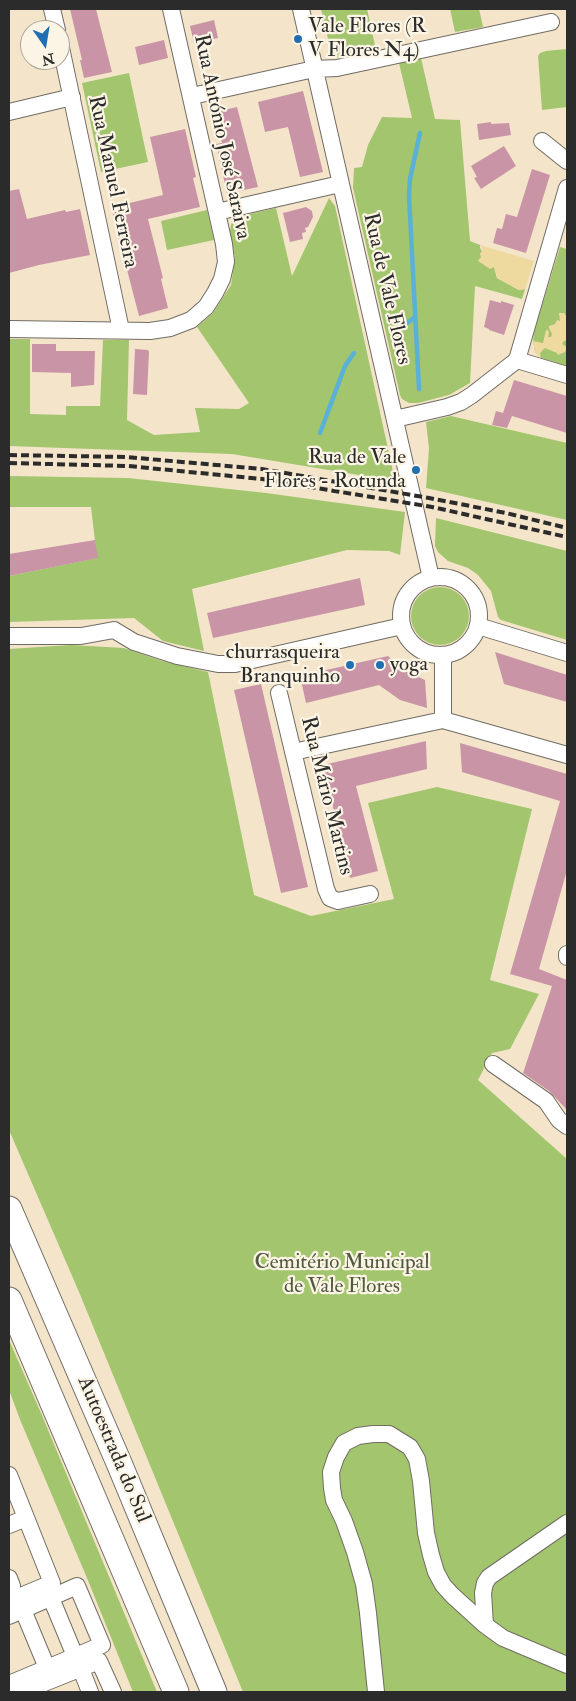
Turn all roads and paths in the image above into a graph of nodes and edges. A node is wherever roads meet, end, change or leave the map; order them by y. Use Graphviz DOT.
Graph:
graph roads {
  1 [pos="171,9"];
  2 [pos="301,9"];
  3 [pos="551,22"];
  4 [pos="314,68"];
  5 [pos="66,70"];
  6 [pos="192,96"];
  7 [pos="72,97"];
  8 [pos="9,112"];
  9 [pos="542,141"];
  10 [pos="567,162"];
  11 [pos="340,184"];
  12 [pos="567,188"];
  13 [pos="217,212"];
  14 [pos="9,329"];
  15 [pos="121,330"];
  16 [pos="517,360"];
  17 [pos="567,376"];
  18 [pos="395,418"];
  19 [pos="431,578"];
  20 [pos="402,626"];
  21 [pos="478,626"];
  22 [pos="9,636"];
  23 [pos="567,653"];
  24 [pos="442,656"];
  25 [pos="279,693"];
  26 [pos="443,720"];
  27 [pos="293,752"];
  28 [pos="567,755"];
  29 [pos="370,894"];
  30 [pos="493,1064"];
  31 [pos="567,1126"];
  32 [pos="9,1210"];
  33 [pos="9,1300"];
  34 [pos="9,1475"];
  35 [pos="26,1518"];
  36 [pos="567,1523"];
  37 [pos="9,1526"];
  38 [pos="10,1588"];
  39 [pos="51,1598"];
  40 [pos="16,1613"];
  41 [pos="485,1625"];
  42 [pos="78,1663"];
  43 [pos="567,1665"];
  44 [pos="51,1680"];
  45 [pos="14,1682"];
  46 [pos="90,1692"];
  47 [pos="113,1692"];
  48 [pos="176,1692"];
  49 [pos="214,1692"];
  50 [pos="376,1692"];
  1 -- 6 [label="street, Rua António José Saraiva"];
  2 -- 4 [label="street, Rua de Vale Flores"];
  3 -- 4 [label="street"];
  4 -- 6 [label="street"];
  4 -- 11 [label="street, Rua de Vale Flores"];
  5 -- 7 [label="street, Rua Manuel Ferreira"];
  6 -- 13 [label="street, Rua António José Saraiva"];
  7 -- 8 [label="street"];
  7 -- 15 [label="street, Rua Manuel Ferreira"];
  9 -- 10 [label="street"];
  11 -- 13 [label="street"];
  11 -- 18 [label="street, Rua de Vale Flores"];
  12 -- 16 [label="street"];
  13 -- 15 [label="street, Rua António José Saraiva"];
  14 -- 15 [label="street, Rua António José Saraiva"];
  16 -- 17 [label="street"];
  16 -- 18 [label="street"];
  18 -- 19 [label="street, Rua de Vale Flores"];
  19 -- 20 [label="street"];
  19 -- 21 [label="street"];
  20 -- 22 [label="street"];
  20 -- 24 [label="street"];
  21 -- 23 [label="street"];
  21 -- 24 [label="street"];
  24 -- 26 [label="street"];
  25 -- 27 [label="street, Rua Mário Martins"];
  26 -- 27 [label="street"];
  26 -- 28 [label="street"];
  27 -- 29 [label="street, Rua Mário Martins"];
  30 -- 31 [label="street"];
  32 -- 49 [label="highway, Autoestrada do Sul"];
  33 -- 48 [label="highway, Autoestrada do Sul"];
  34 -- 35 [label="street"];
  35 -- 37 [label="street"];
  35 -- 38 [label="street"];
  36 -- 41 [label="street"];
  39 -- 40 [label="street"];
  39 -- 42 [label="street"];
  39 -- 42 [label="street"];
  40 -- 44 [label="street"];
  41 -- 43 [label="street"];
  41 -- 50 [label="street"];
  42 -- 44 [label="street"];
  42 -- 46 [label="street"];
  42 -- 47 [label="street"];
  44 -- 45 [label="street"];
}
